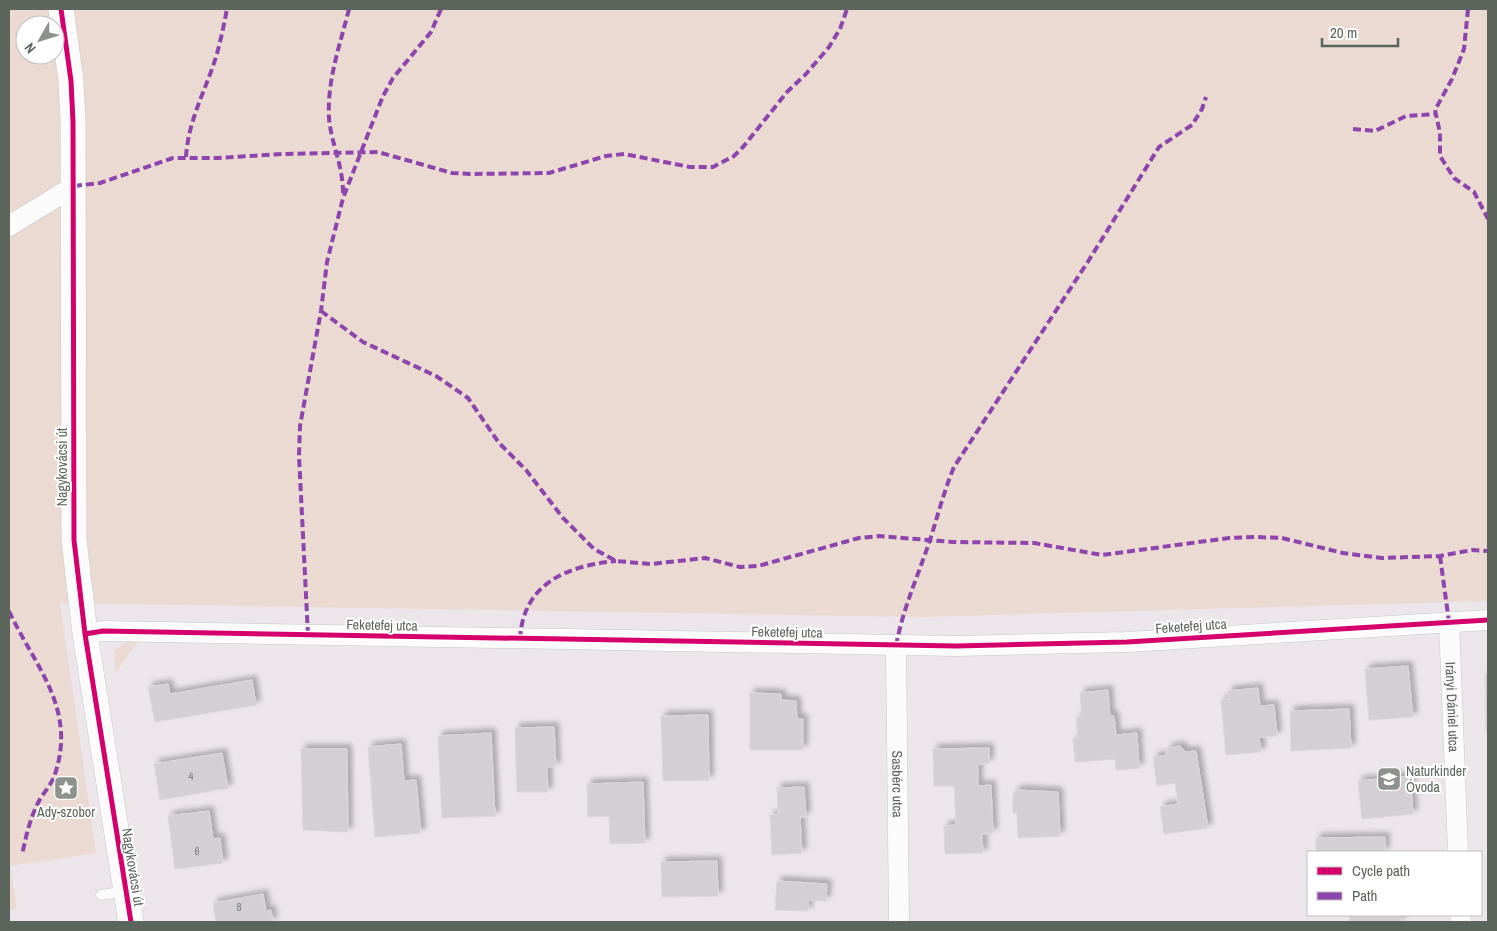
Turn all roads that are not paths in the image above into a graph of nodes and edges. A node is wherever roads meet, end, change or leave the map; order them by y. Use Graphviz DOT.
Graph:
graph roads {
  1 [pos="61,9"];
  2 [pos="74,186"];
  3 [pos="9,226"];
  4 [pos="1488,620"];
  5 [pos="1449,622"];
  6 [pos="85,634"];
  7 [pos="896,646"];
  8 [pos="1458,851"];
  9 [pos="126,891"];
  10 [pos="102,895"];
  11 [pos="131,922"];
  12 [pos="899,922"];
  1 -- 2 [label="street, Nagykovácsi út"];
  2 -- 3 [label="street"];
  2 -- 6 [label="street, Nagykovácsi út"];
  4 -- 5 [label="street, Feketefej utca"];
  5 -- 7 [label="street, Feketefej utca"];
  5 -- 8 [label="street, Irányi Dániel utca"];
  6 -- 7 [label="street, Feketefej utca"];
  6 -- 9 [label="street, Nagykovácsi út"];
  7 -- 12 [label="street, Sasbérc utca"];
  9 -- 10 [label="lane"];
  9 -- 11 [label="street, Nagykovácsi út"];
}
